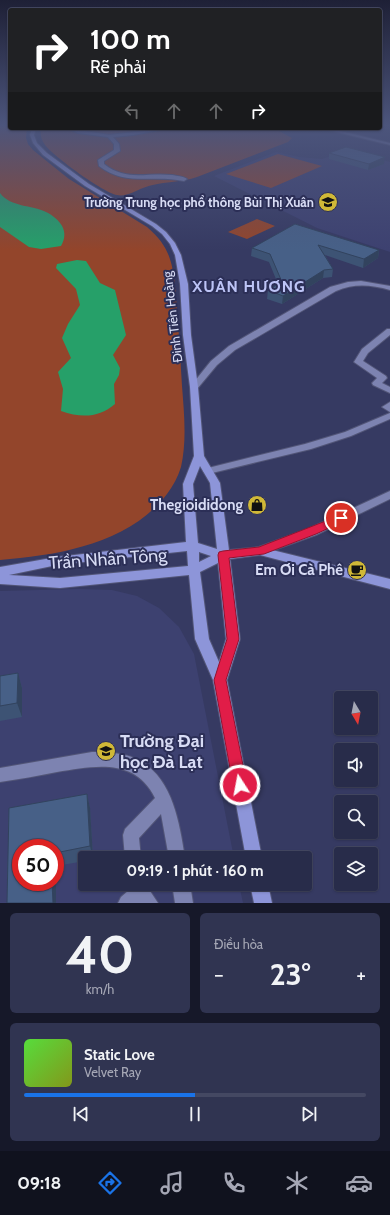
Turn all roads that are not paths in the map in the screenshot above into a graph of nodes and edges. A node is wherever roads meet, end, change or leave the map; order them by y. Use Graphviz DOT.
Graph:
graph roads {
  1 [pos="62,166"];
  2 [pos="103,166"];
  3 [pos="184,179"];
  4 [pos="390,288"];
  5 [pos="390,331"];
  6 [pos="194,387"];
  7 [pos="390,390"];
  8 [pos="390,405"];
  9 [pos="390,409"];
  10 [pos="390,416"];
  11 [pos="199,456"];
  12 [pos="208,471"];
  13 [pos="390,496"];
  14 [pos="192,546"];
  15 [pos="260,551"];
  16 [pos="223,555"];
  17 [pos="194,570"];
  18 [pos="0,572"];
  19 [pos="0,579"];
  20 [pos="390,584"];
  21 [pos="220,680"];
  22 [pos="0,775"];
  23 [pos="164,799"];
  24 [pos="132,851"];
  25 [pos="176,851"];
  26 [pos="253,851"];
  27 [pos="182,891"];
  28 [pos="260,891"];
  29 [pos="184,903"];
  30 [pos="263,903"];
  1 -- 6 [label="main road, Đinh Tiên Hoàng"];
  2 -- 3 [label="street"];
  4 -- 6 [label="street"];
  5 -- 7 [label="street"];
  6 -- 11 [label="main road, Đinh Tiên Hoàng"];
  8 -- 9 [label="street"];
  10 -- 12 [label="street"];
  11 -- 12 [label="main road, Đinh Tiên Hoàng"];
  11 -- 14 [label="main road, Đinh Tiên Hoàng"];
  12 -- 16 [label="main road, Đinh Tiên Hoàng"];
  13 -- 15 [label="street"];
  14 -- 16 [label="main road"];
  14 -- 17 [label="main road, Đinh Tiên Hoàng"];
  14 -- 18 [label="main road, Trần Nhân Tông"];
  15 -- 16 [label="main road"];
  15 -- 20 [label="main road"];
  16 -- 17 [label="main road"];
  16 -- 21 [label="main road, Đinh Tiên Hoàng"];
  17 -- 19 [label="main road, Trần Nhân Tông"];
  17 -- 21 [label="main road, Đinh Tiên Hoàng"];
  21 -- 26 [label="main road, Đinh Tiên Hoàng"];
  22 -- 23 [label="street"];
  23 -- 24 [label="street"];
  23 -- 25 [label="street"];
  27 -- 29 [label="street"];
  28 -- 30 [label="main road"];
}
